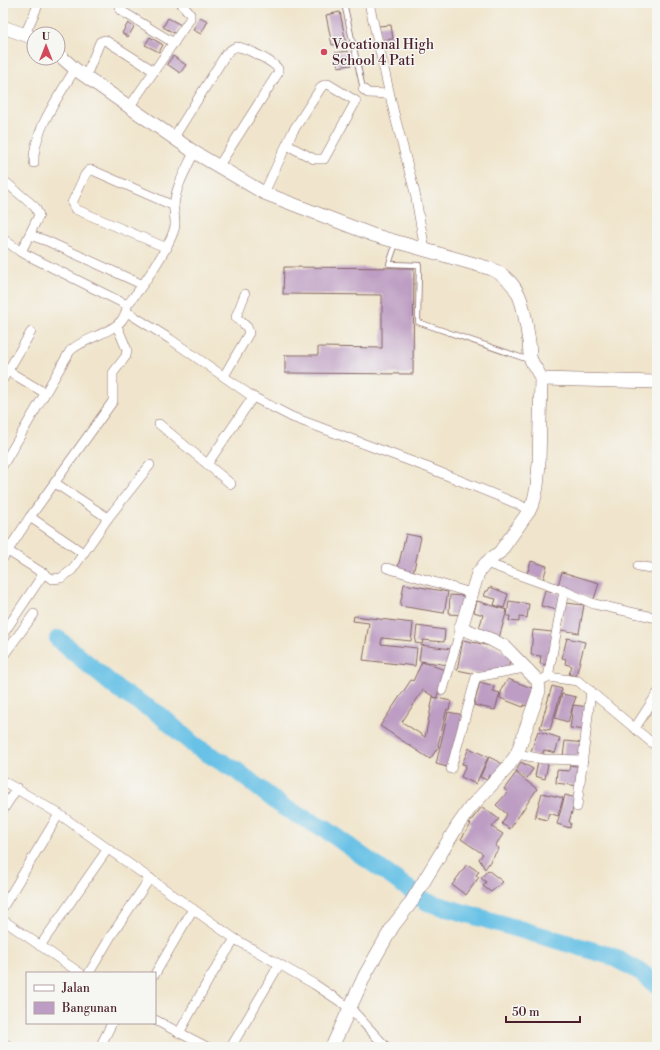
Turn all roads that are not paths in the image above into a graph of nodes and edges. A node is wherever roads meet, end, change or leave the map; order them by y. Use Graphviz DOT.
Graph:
graph roads {
  1 [pos="39,3"];
  2 [pos="118,3"];
  3 [pos="181,3"];
  4 [pos="344,3"];
  5 [pos="369,3"];
  6 [pos="32,26"];
  7 [pos="3,27"];
  8 [pos="26,35"];
  9 [pos="174,43"];
  10 [pos="66,60"];
  11 [pos="154,71"];
  12 [pos="81,72"];
  13 [pos="363,89"];
  14 [pos="389,94"];
  15 [pos="130,106"];
  16 [pos="174,137"];
  17 [pos="287,145"];
  18 [pos="194,152"];
  19 [pos="34,163"];
  20 [pos="218,167"];
  21 [pos="3,180"];
  22 [pos="264,193"];
  23 [pos="174,206"];
  24 [pos="30,235"];
  25 [pos="3,238"];
  26 [pos="396,242"];
  27 [pos="166,248"];
  28 [pos="425,250"];
  29 [pos="21,252"];
  30 [pos="141,284"];
  31 [pos="245,294"];
  32 [pos="127,308"];
  33 [pos="116,326"];
  34 [pos="31,332"];
  35 [pos="531,360"];
  36 [pos="5,372"];
  37 [pos="224,376"];
  38 [pos="541,379"];
  39 [pos="657,382"];
  40 [pos="44,393"];
  41 [pos="253,397"];
  42 [pos="159,424"];
  43 [pos="208,463"];
  44 [pos="3,465"];
  45 [pos="150,465"];
  46 [pos="55,483"];
  47 [pos="231,484"];
  48 [pos="529,511"];
  49 [pos="30,518"];
  50 [pos="108,518"];
  51 [pos="83,553"];
  52 [pos="6,555"];
  53 [pos="486,563"];
  54 [pos="638,566"];
  55 [pos="387,568"];
  56 [pos="657,570"];
  57 [pos="44,573"];
  58 [pos="564,591"];
  59 [pos="471,593"];
  60 [pos="34,614"];
  61 [pos="657,618"];
  62 [pos="461,628"];
  63 [pos="3,634"];
  64 [pos="5,649"];
  65 [pos="525,668"];
  66 [pos="543,679"];
  67 [pos="443,690"];
  68 [pos="591,691"];
  69 [pos="657,694"];
  70 [pos="635,728"];
  71 [pos="657,747"];
  72 [pos="517,754"];
  73 [pos="582,760"];
  74 [pos="451,769"];
  75 [pos="3,781"];
  76 [pos="17,788"];
  77 [pos="577,807"];
  78 [pos="3,810"];
  79 [pos="59,814"];
  80 [pos="107,850"];
  81 [pos="150,878"];
  82 [pos="3,907"];
  83 [pos="193,909"];
  84 [pos="3,920"];
  85 [pos="235,938"];
  86 [pos="40,946"];
  87 [pos="279,965"];
  88 [pos="79,972"];
  89 [pos="90,972"];
  90 [pos="156,972"];
  91 [pos="350,1008"];
  92 [pos="156,1021"];
  93 [pos="112,1024"];
  94 [pos="179,1033"];
  95 [pos="100,1047"];
  96 [pos="207,1047"];
  97 [pos="231,1047"];
  98 [pos="332,1047"];
  99 [pos="386,1047"];
  1 -- 6 [label="street"];
  2 -- 9 [label="street"];
  3 -- 9 [label="street"];
  4 -- 13 [label="lane"];
  5 -- 14 [label="street"];
  7 -- 8 [label="street"];
  9 -- 11 [label="street"];
  10 -- 12 [label="street"];
  11 -- 12 [label="street"];
  11 -- 15 [label="street"];
  12 -- 15 [label="street"];
  12 -- 19 [label="street"];
  13 -- 14 [label="street"];
  14 -- 28 [label="street"];
  15 -- 16 [label="street"];
  16 -- 18 [label="street"];
  16 -- 20 [label="street"];
  17 -- 17 [label="street"];
  17 -- 22 [label="street"];
  18 -- 20 [label="street"];
  18 -- 23 [label="street"];
  20 -- 22 [label="street"];
  21 -- 24 [label="street"];
  22 -- 26 [label="street"];
  23 -- 27 [label="street"];
  23 -- 27 [label="street"];
  24 -- 29 [label="street"];
  24 -- 30 [label="street"];
  25 -- 29 [label="street"];
  26 -- 28 [label="street"];
  26 -- 35 [label="lane"];
  27 -- 30 [label="street"];
  28 -- 35 [label="street"];
  29 -- 32 [label="street"];
  30 -- 32 [label="street"];
  31 -- 37 [label="street"];
  32 -- 33 [label="street"];
  32 -- 37 [label="street"];
  33 -- 40 [label="street"];
  33 -- 46 [label="street"];
  34 -- 36 [label="street"];
  35 -- 38 [label="street"];
  36 -- 40 [label="street"];
  37 -- 41 [label="street"];
  38 -- 39 [label="street"];
  38 -- 48 [label="street"];
  40 -- 44 [label="street"];
  41 -- 43 [label="street"];
  41 -- 48 [label="street"];
  42 -- 43 [label="street"];
  43 -- 47 [label="street"];
  45 -- 50 [label="street"];
  46 -- 49 [label="street"];
  46 -- 50 [label="street"];
  48 -- 53 [label="street"];
  49 -- 51 [label="street"];
  49 -- 52 [label="street"];
  50 -- 51 [label="street"];
  51 -- 57 [label="street"];
  52 -- 57 [label="street"];
  53 -- 58 [label="street"];
  53 -- 59 [label="street"];
  54 -- 56 [label="street"];
  55 -- 59 [label="street"];
  57 -- 63 [label="street"];
  58 -- 61 [label="street"];
  58 -- 66 [label="street"];
  59 -- 62 [label="street"];
  60 -- 64 [label="street"];
  62 -- 65 [label="street"];
  62 -- 67 [label="street"];
  65 -- 66 [label="street"];
  65 -- 74 [label="street"];
  66 -- 68 [label="street"];
  66 -- 72 [label="street"];
  68 -- 70 [label="street"];
  68 -- 73 [label="street"];
  69 -- 70 [label="street"];
  70 -- 71 [label="street"];
  72 -- 73 [label="street"];
  72 -- 91 [label="street"];
  73 -- 77 [label="street"];
  75 -- 76 [label="street"];
  76 -- 78 [label="street"];
  76 -- 79 [label="street"];
  79 -- 80 [label="street"];
  79 -- 82 [label="street"];
  80 -- 81 [label="street"];
  80 -- 86 [label="street"];
  81 -- 83 [label="street"];
  81 -- 89 [label="street"];
  83 -- 85 [label="street"];
  83 -- 90 [label="street"];
  84 -- 86 [label="street"];
  85 -- 87 [label="street"];
  85 -- 94 [label="street"];
  86 -- 88 [label="street"];
  87 -- 91 [label="street"];
  87 -- 97 [label="street"];
  91 -- 98 [label="street"];
  91 -- 99 [label="street"];
  92 -- 94 [label="street"];
  93 -- 95 [label="street"];
  94 -- 96 [label="street"];
}
